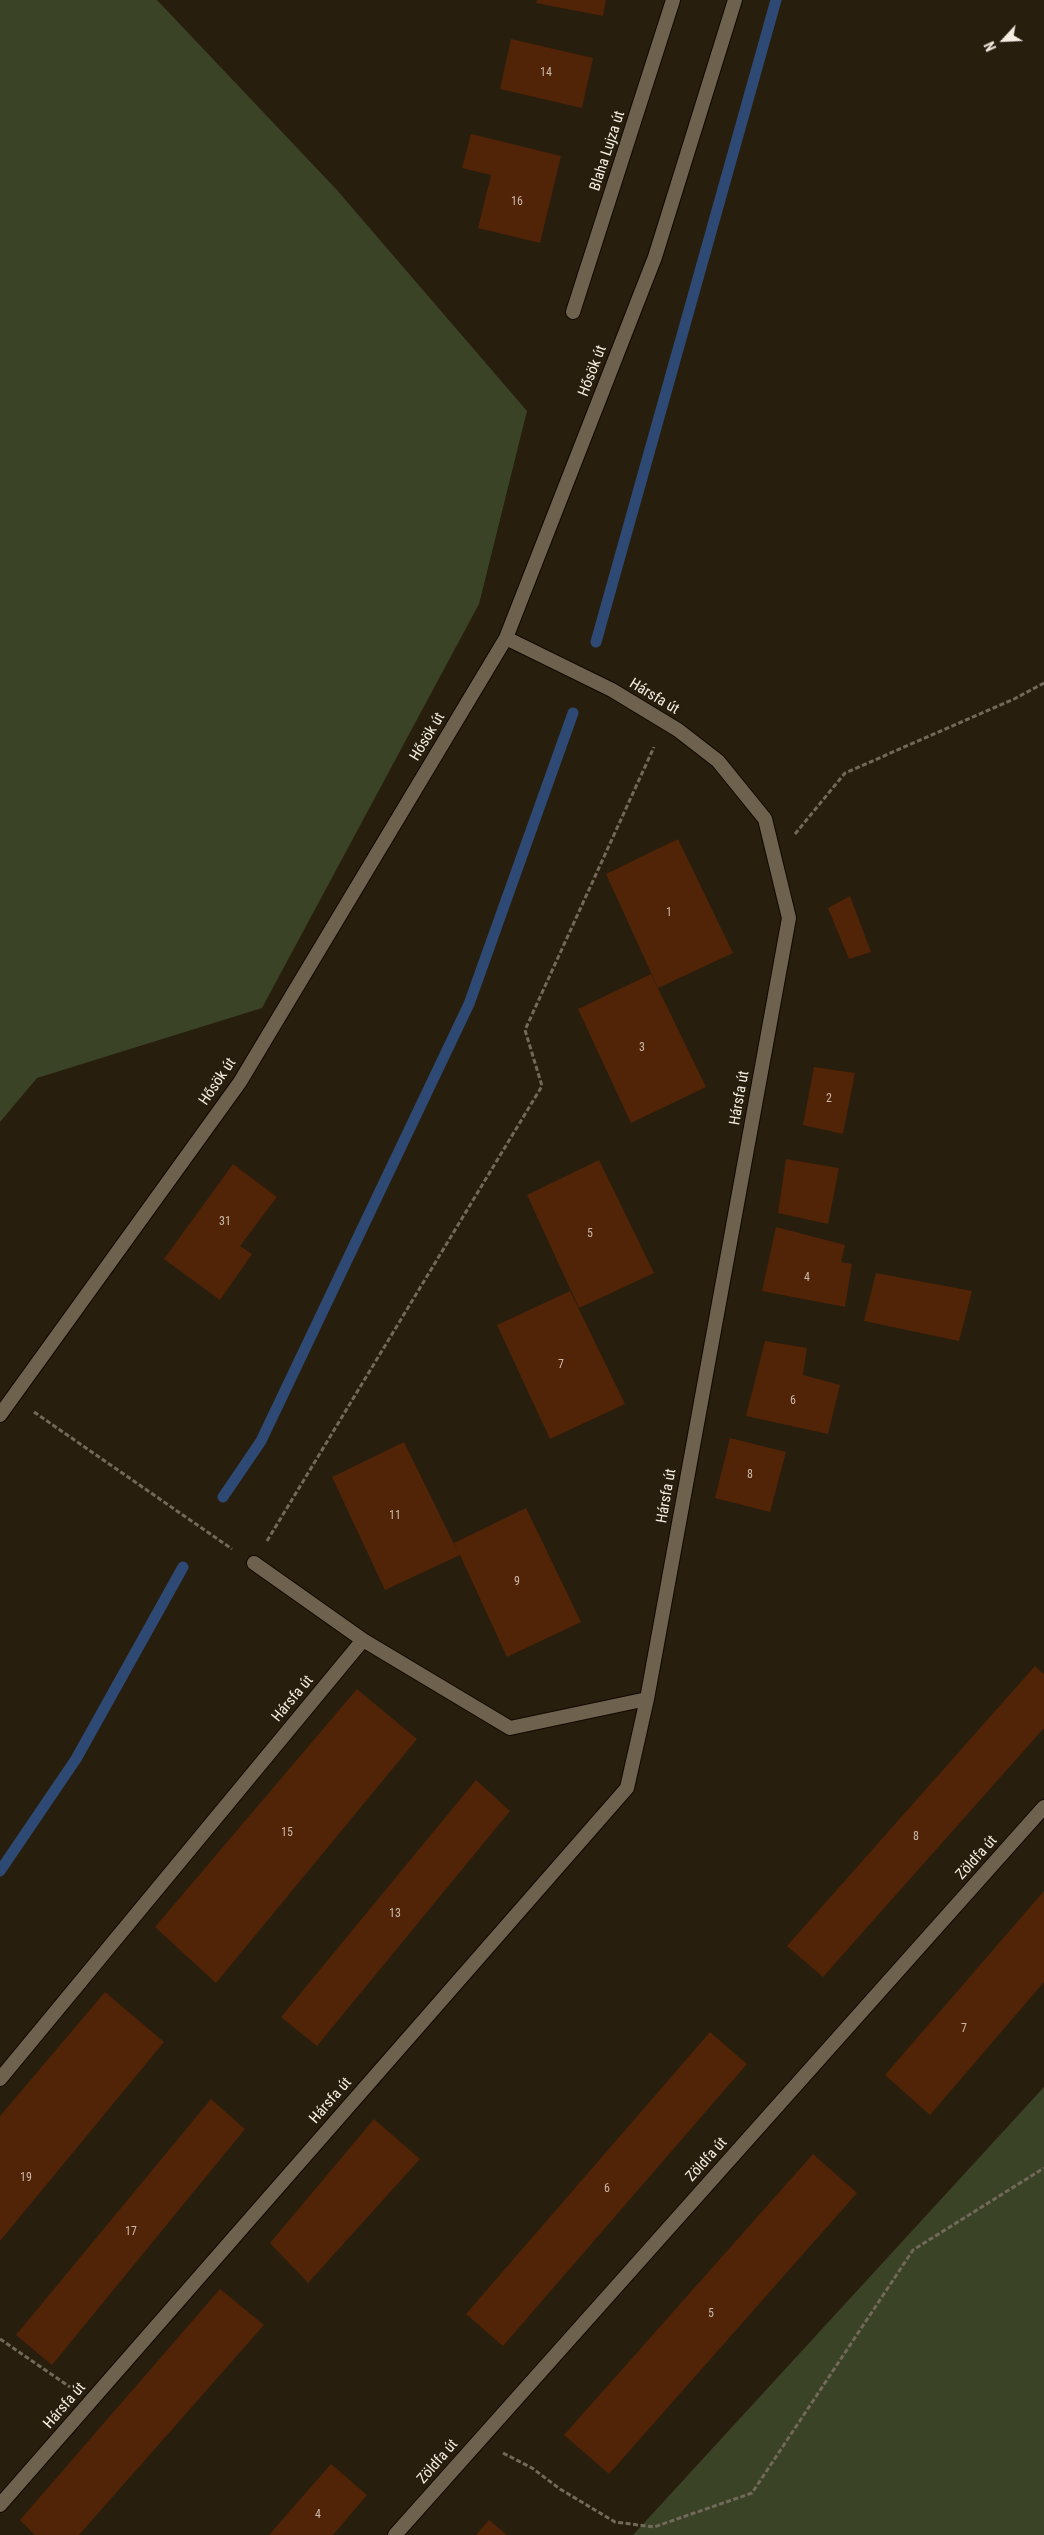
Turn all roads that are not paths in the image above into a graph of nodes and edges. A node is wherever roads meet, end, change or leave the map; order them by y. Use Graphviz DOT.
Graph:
graph roads {
  1 [pos="673,0"];
  2 [pos="735,0"];
  3 [pos="573,312"];
  4 [pos="506,638"];
  5 [pos="0,1415"];
  6 [pos="254,1563"];
  7 [pos="363,1640"];
  8 [pos="647,1699"];
  9 [pos="1044,1806"];
  10 [pos="0,2080"];
  11 [pos="0,2505"];
  12 [pos="395,2535"];
  1 -- 3 [label="street, Blaha Lujza út"];
  2 -- 4 [label="street, Hősök út"];
  4 -- 5 [label="street, Hősök út"];
  4 -- 8 [label="street, Hársfa út"];
  6 -- 7 [label="street"];
  7 -- 8 [label="street"];
  7 -- 10 [label="street, Hársfa út"];
  8 -- 11 [label="street, Hársfa út"];
  9 -- 12 [label="street, Zöldfa út"];
}
